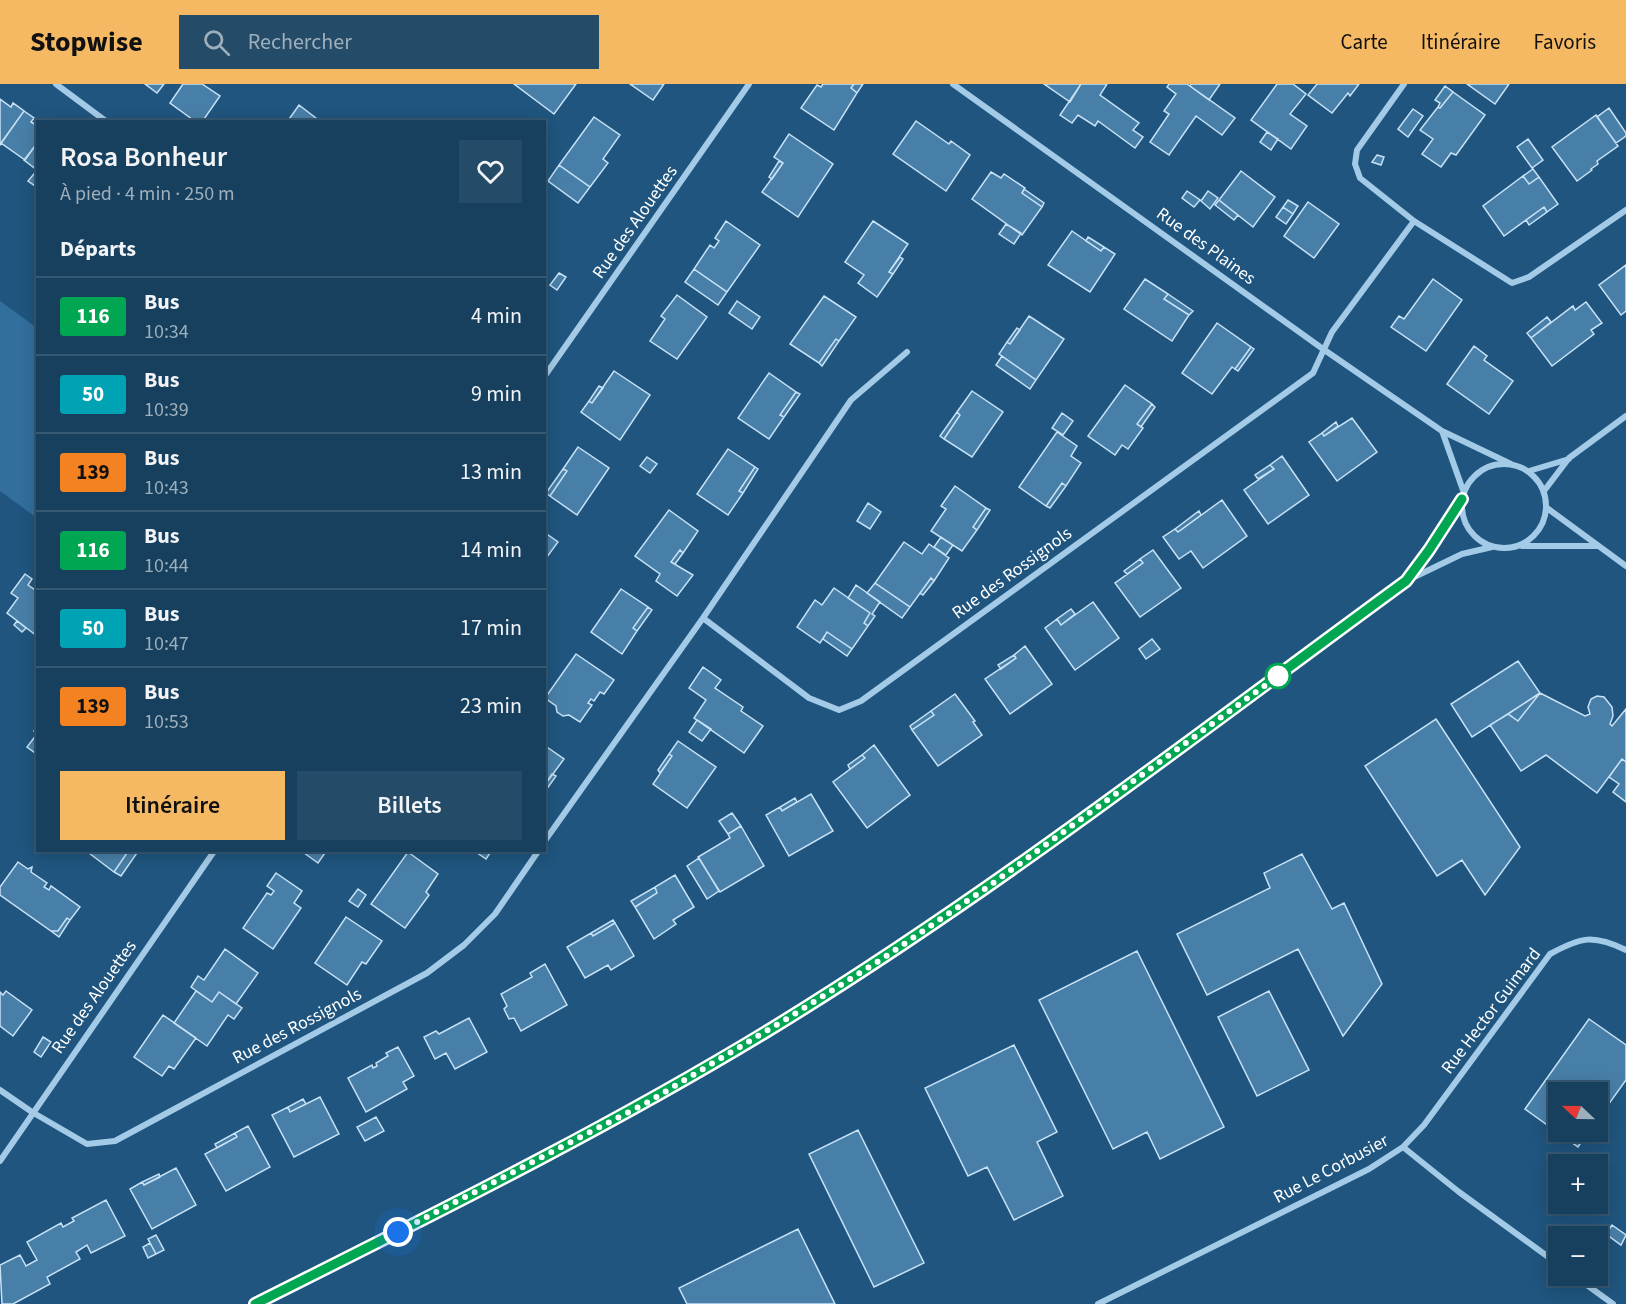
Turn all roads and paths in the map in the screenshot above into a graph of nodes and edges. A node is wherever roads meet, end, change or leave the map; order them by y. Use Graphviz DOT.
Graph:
graph roads {
  1 [pos="56,84"];
  2 [pos="749,84"];
  3 [pos="954,84"];
  4 [pos="1404,84"];
  5 [pos="104,120"];
  6 [pos="1626,210"];
  7 [pos="1414,221"];
  8 [pos="1323,349"];
  9 [pos="907,352"];
  10 [pos="546,374"];
  11 [pos="1626,416"];
  12 [pos="1442,431"];
  13 [pos="1569,458"];
  14 [pos="1511,464"];
  15 [pos="1528,471"];
  16 [pos="1544,491"];
  17 [pos="1463,496"];
  18 [pos="1547,508"];
  19 [pos="1521,546"];
  20 [pos="1597,546"];
  21 [pos="1492,547"];
  22 [pos="1626,566"];
  23 [pos="1406,581"];
  24 [pos="703,618"];
  25 [pos="546,840"];
  26 [pos="214,852"];
  27 [pos="538,852"];
  28 [pos="1626,950"];
  29 [pos="0,1090"];
  30 [pos="32,1112"];
  31 [pos="1403,1147"];
  32 [pos="0,1161"];
  33 [pos="1548,1257"];
  34 [pos="1588,1286"];
  35 [pos="255,1304"];
  36 [pos="1098,1304"];
  37 [pos="1613,1304"];
  1 -- 5 [label="street"];
  2 -- 10 [label="street, Rue des Alouettes"];
  3 -- 8 [label="street, Rue des Plaines"];
  4 -- 7 [label="street"];
  6 -- 7 [label="street"];
  7 -- 8 [label="street, Rue des Rossignols"];
  8 -- 12 [label="street, Rue des Plaines"];
  8 -- 24 [label="street, Rue des Rossignols"];
  9 -- 24 [label="street"];
  11 -- 13 [label="street"];
  12 -- 14 [label="street, Rue des Plaines"];
  12 -- 17 [label="street"];
  13 -- 15 [label="street"];
  13 -- 16 [label="street"];
  14 -- 15 [label="street"];
  14 -- 17 [label="street"];
  15 -- 16 [label="street"];
  16 -- 18 [label="street"];
  17 -- 21 [label="street"];
  17 -- 23 [label="street"];
  18 -- 19 [label="street"];
  18 -- 20 [label="street"];
  19 -- 20 [label="street"];
  19 -- 21 [label="street"];
  20 -- 22 [label="street"];
  21 -- 23 [label="street"];
  23 -- 35 [label="street"];
  24 -- 25 [label="street"];
  26 -- 30 [label="street, Rue des Alouettes"];
  27 -- 30 [label="street, Rue des Rossignols"];
  28 -- 31 [label="street, Rue Hector Guimard"];
  29 -- 30 [label="street, Rue des Rossignols"];
  30 -- 32 [label="street, Rue des Alouettes"];
  31 -- 33 [label="street, Rue Le Corbusier"];
  31 -- 36 [label="street, Rue Le Corbusier"];
  34 -- 37 [label="street"];
}
